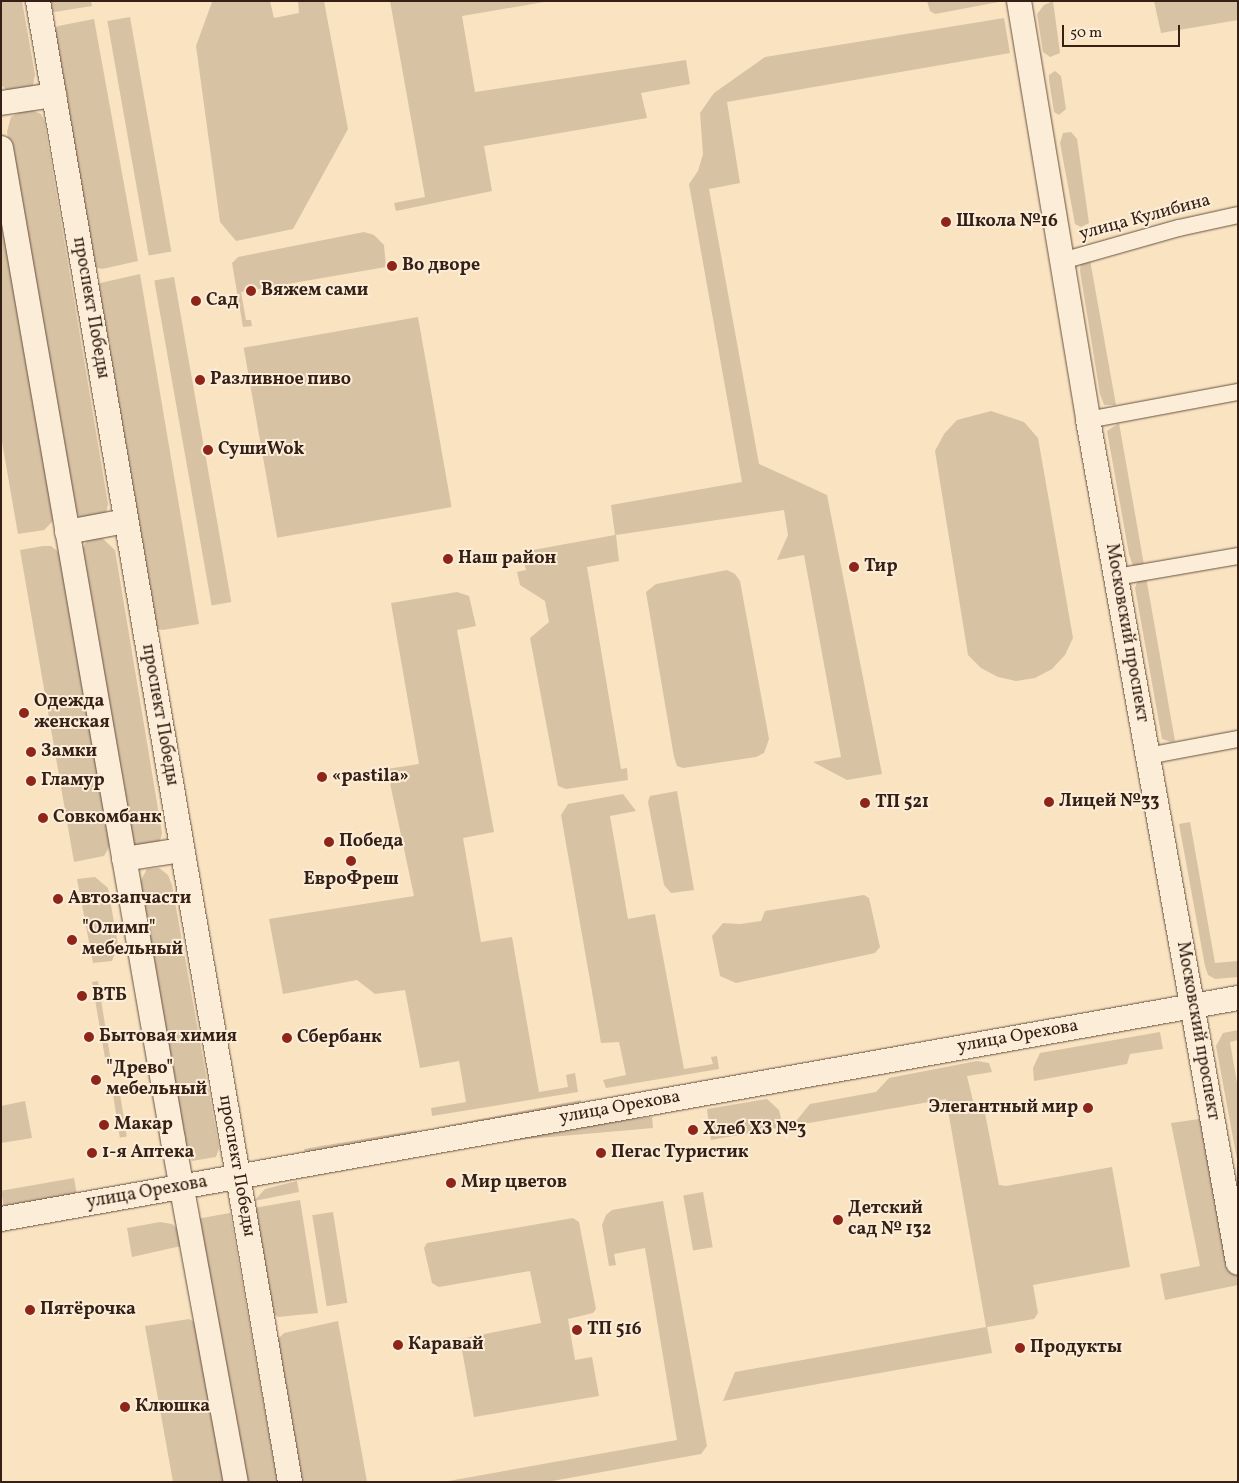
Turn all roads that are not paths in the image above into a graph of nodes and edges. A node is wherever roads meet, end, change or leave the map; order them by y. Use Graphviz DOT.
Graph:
graph roads {
  1 [pos="38,1"];
  2 [pos="1018,1"];
  3 [pos="54,95"];
  4 [pos="1,103"];
  5 [pos="1,148"];
  6 [pos="1238,215"];
  7 [pos="1062,261"];
  8 [pos="1238,392"];
  9 [pos="1088,420"];
  10 [pos="126,521"];
  11 [pos="67,532"];
  12 [pos="1238,556"];
  13 [pos="1116,577"];
  14 [pos="1238,739"];
  15 [pos="1148,756"];
  16 [pos="182,850"];
  17 [pos="124,860"];
  18 [pos="1238,998"];
  19 [pos="1192,1006"];
  20 [pos="238,1177"];
  21 [pos="182,1186"];
  22 [pos="1,1219"];
  23 [pos="1238,1263"];
  24 [pos="236,1482"];
  25 [pos="290,1482"];
  1 -- 3 [label="main road, проспект Победы"];
  2 -- 7 [label="main road, Московский проспект"];
  3 -- 4 [label="main road"];
  3 -- 10 [label="main road, проспект Победы"];
  5 -- 11 [label="main road"];
  6 -- 7 [label="street, улица Кулибина"];
  7 -- 9 [label="main road, Московский проспект"];
  8 -- 9 [label="street"];
  9 -- 13 [label="main road, Московский проспект"];
  10 -- 11 [label="main road"];
  10 -- 16 [label="main road, проспект Победы"];
  11 -- 17 [label="main road"];
  12 -- 13 [label="street"];
  13 -- 15 [label="main road, Московский проспект"];
  14 -- 15 [label="street"];
  15 -- 19 [label="main road, Московский проспект"];
  16 -- 17 [label="main road"];
  16 -- 20 [label="main road, проспект Победы"];
  17 -- 21 [label="main road"];
  18 -- 19 [label="main road, улица Орехова"];
  19 -- 20 [label="main road, улица Орехова"];
  19 -- 23 [label="main road, Московский проспект"];
  20 -- 21 [label="main road, улица Орехова"];
  20 -- 25 [label="main road, проспект Победы"];
  21 -- 22 [label="main road, улица Орехова"];
  21 -- 24 [label="main road"];
}
